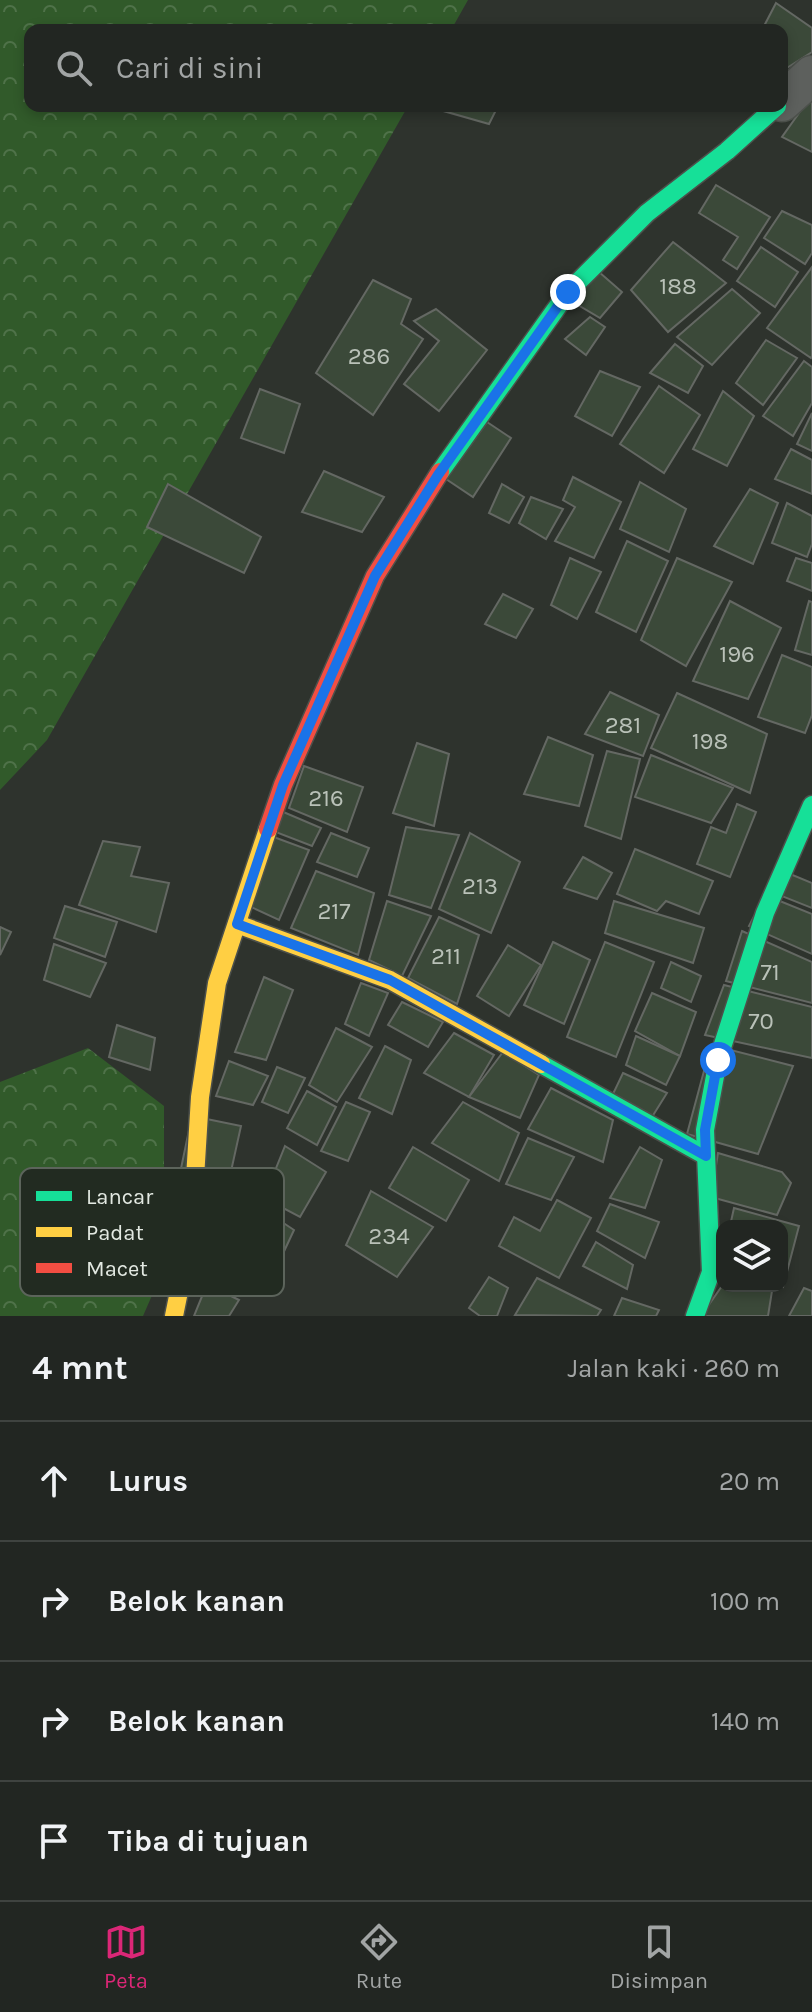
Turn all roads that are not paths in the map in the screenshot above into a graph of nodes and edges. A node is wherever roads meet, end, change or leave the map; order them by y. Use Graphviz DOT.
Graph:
graph roads {
  1 [pos="812,75"];
  2 [pos="788,97"];
  3 [pos="770,112"];
  4 [pos="812,805"];
  5 [pos="237,924"];
  6 [pos="706,1156"];
  7 [pos="196,1168"];
  8 [pos="178,1296"];
  9 [pos="174,1316"];
  10 [pos="695,1316"];
  1 -- 2 [label="street"];
  3 -- 5 [label="street"];
  4 -- 6 [label="street"];
  5 -- 6 [label="street"];
  5 -- 7 [label="street"];
  6 -- 10 [label="street"];
  8 -- 9 [label="street"];
}
